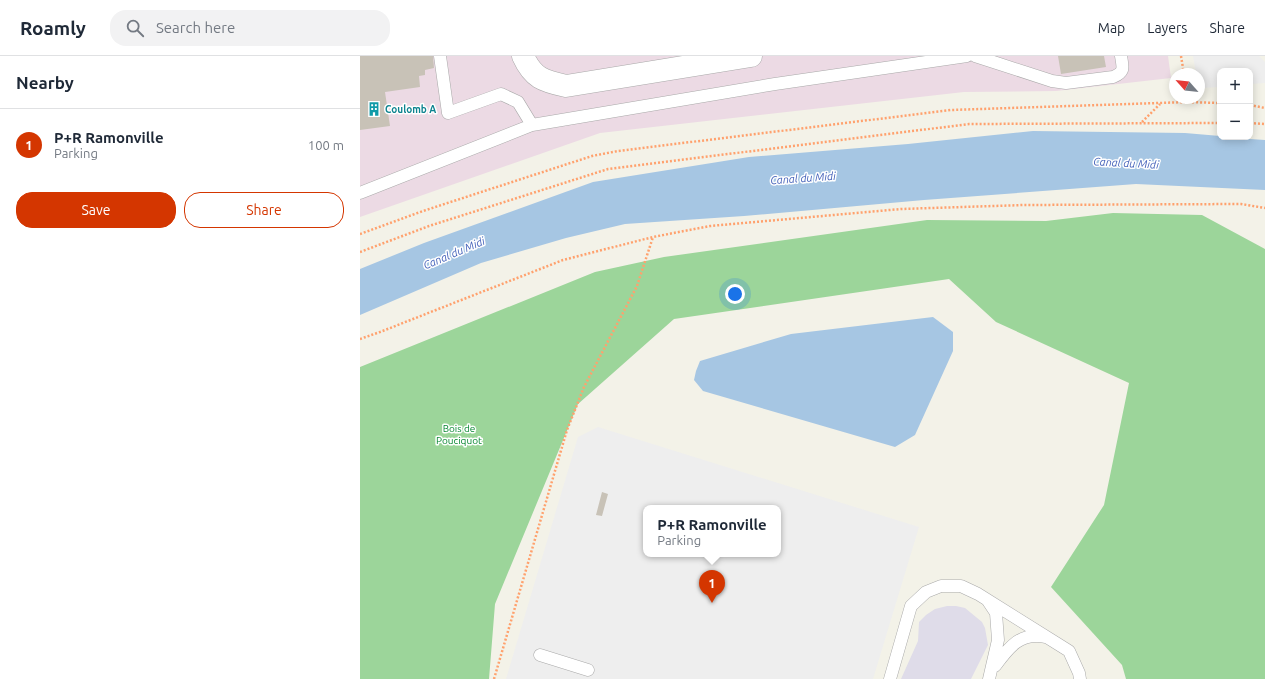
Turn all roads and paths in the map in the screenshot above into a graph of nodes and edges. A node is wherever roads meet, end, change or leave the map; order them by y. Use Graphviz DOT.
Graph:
graph roads {
  1 [pos="440,56"];
  2 [pos="523,56"];
  3 [pos="752,56"];
  4 [pos="967,56"];
  5 [pos="975,56"];
  6 [pos="1121,56"];
  7 [pos="1181,56"];
  8 [pos="1183,68"];
  9 [pos="1169,103"];
  10 [pos="1205,103"];
  11 [pos="1217,103"];
  12 [pos="1160,104"];
  13 [pos="1253,106"];
  14 [pos="1265,108"];
  15 [pos="1142,122"];
  16 [pos="1217,123"];
  17 [pos="1253,123"];
  18 [pos="1265,124"];
  19 [pos="532,125"];
  20 [pos="360,193"];
  21 [pos="1265,208"];
  22 [pos="360,234"];
  23 [pos="653,237"];
  24 [pos="360,252"];
  25 [pos="360,339"];
  26 [pos="988,600"];
  27 [pos="1047,637"];
  28 [pos="540,655"];
  29 [pos="588,670"];
  30 [pos="991,674"];
  31 [pos="494,679"];
  32 [pos="890,679"];
  33 [pos="1080,679"];
  1 -- 19 [label="lane"];
  2 -- 3 [label="street"];
  4 -- 19 [label="lane"];
  5 -- 6 [label="lane"];
  7 -- 8 [label="path"];
  9 -- 12 [label="path"];
  10 -- 11 [label="path"];
  12 -- 15 [label="path"];
  12 -- 22 [label="path"];
  13 -- 14 [label="path"];
  15 -- 16 [label="path"];
  15 -- 24 [label="path"];
  17 -- 18 [label="path"];
  19 -- 20 [label="lane"];
  21 -- 23 [label="path"];
  23 -- 25 [label="path"];
  23 -- 31 [label="path"];
  26 -- 27 [label="lane"];
  26 -- 30 [label="lane"];
  26 -- 32 [label="lane"];
  27 -- 30 [label="lane"];
  27 -- 33 [label="lane"];
  28 -- 29 [label="lane"];
}
